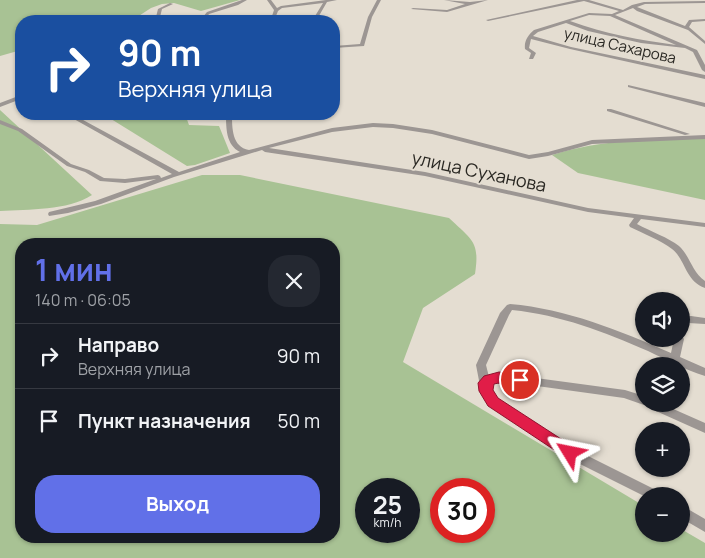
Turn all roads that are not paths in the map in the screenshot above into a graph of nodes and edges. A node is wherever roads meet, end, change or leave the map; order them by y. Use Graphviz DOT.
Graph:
graph roads {
  1 [pos="245,0"];
  2 [pos="269,0"];
  3 [pos="335,0"];
  4 [pos="379,0"];
  5 [pos="446,0"];
  6 [pos="486,0"];
  7 [pos="584,0"];
  8 [pos="279,1"];
  9 [pos="325,2"];
  10 [pos="705,2"];
  11 [pos="470,3"];
  12 [pos="171,4"];
  13 [pos="289,5"];
  14 [pos="633,6"];
  15 [pos="413,9"];
  16 [pos="276,10"];
  17 [pos="623,10"];
  18 [pos="156,15"];
  19 [pos="206,15"];
  20 [pos="274,15"];
  21 [pos="317,15"];
  22 [pos="610,15"];
  23 [pos="488,20"];
  24 [pos="705,20"];
  25 [pos="568,22"];
  26 [pos="688,29"];
  27 [pos="530,37"];
  28 [pos="705,43"];
  29 [pos="340,47"];
  30 [pos="684,47"];
  31 [pos="531,58"];
  32 [pos="705,70"];
  33 [pos="705,78"];
  34 [pos="630,86"];
  35 [pos="15,98"];
  36 [pos="0,99"];
  37 [pos="15,99"];
  38 [pos="0,105"];
  39 [pos="705,106"];
  40 [pos="609,110"];
  41 [pos="79,120"];
  42 [pos="229,120"];
  43 [pos="0,122"];
  44 [pos="0,129"];
  45 [pos="21,131"];
  46 [pos="697,136"];
  47 [pos="705,137"];
  48 [pos="246,152"];
  49 [pos="178,174"];
  50 [pos="170,177"];
  51 [pos="102,180"];
  52 [pos="124,193"];
  53 [pos="52,214"];
  54 [pos="639,216"];
  55 [pos="705,225"];
  56 [pos="705,285"];
  57 [pos="690,319"];
  58 [pos="705,321"];
  59 [pos="669,357"];
  60 [pos="690,366"];
  61 [pos="705,372"];
  62 [pos="485,383"];
  63 [pos="635,398"];
  64 [pos="670,412"];
  65 [pos="705,428"];
  66 [pos="638,487"];
  67 [pos="690,517"];
  68 [pos="705,526"];
  1 -- 19 [label="street"];
  2 -- 16 [label="street"];
  3 -- 9 [label="street"];
  4 -- 29 [label="street"];
  5 -- 11 [label="street"];
  6 -- 11 [label="street"];
  7 -- 17 [label="street"];
  7 -- 23 [label="street"];
  8 -- 13 [label="street"];
  9 -- 13 [label="street"];
  9 -- 21 [label="street"];
  10 -- 14 [label="street"];
  11 -- 15 [label="street"];
  12 -- 18 [label="street"];
  13 -- 16 [label="street"];
  14 -- 17 [label="street"];
  14 -- 26 [label="street"];
  16 -- 20 [label="street"];
  17 -- 22 [label="street"];
  22 -- 25 [label="street"];
  22 -- 30 [label="street"];
  24 -- 26 [label="street"];
  25 -- 27 [label="street"];
  25 -- 30 [label="street"];
  26 -- 28 [label="street"];
  27 -- 31 [label="street"];
  27 -- 33 [label="street, улица Сахарова"];
  30 -- 32 [label="street"];
  34 -- 39 [label="street"];
  35 -- 36 [label="street"];
  37 -- 38 [label="street"];
  40 -- 46 [label="street"];
  41 -- 49 [label="street"];
  42 -- 48 [label="street"];
  43 -- 45 [label="street"];
  44 -- 45 [label="street"];
  45 -- 51 [label="street"];
  46 -- 47 [label="street"];
  46 -- 48 [label="street"];
  48 -- 49 [label="street"];
  48 -- 54 [label="street, улица Суханова"];
  49 -- 50 [label="street"];
  50 -- 51 [label="street"];
  50 -- 52 [label="street"];
  51 -- 52 [label="street"];
  52 -- 53 [label="street"];
  54 -- 55 [label="street, улица Суханова"];
  54 -- 56 [label="street"];
  57 -- 58 [label="street"];
  59 -- 62 [label="street"];
  60 -- 61 [label="street"];
  62 -- 63 [label="street"];
  62 -- 66 [label="street"];
  64 -- 65 [label="street"];
  67 -- 68 [label="street"];
}
